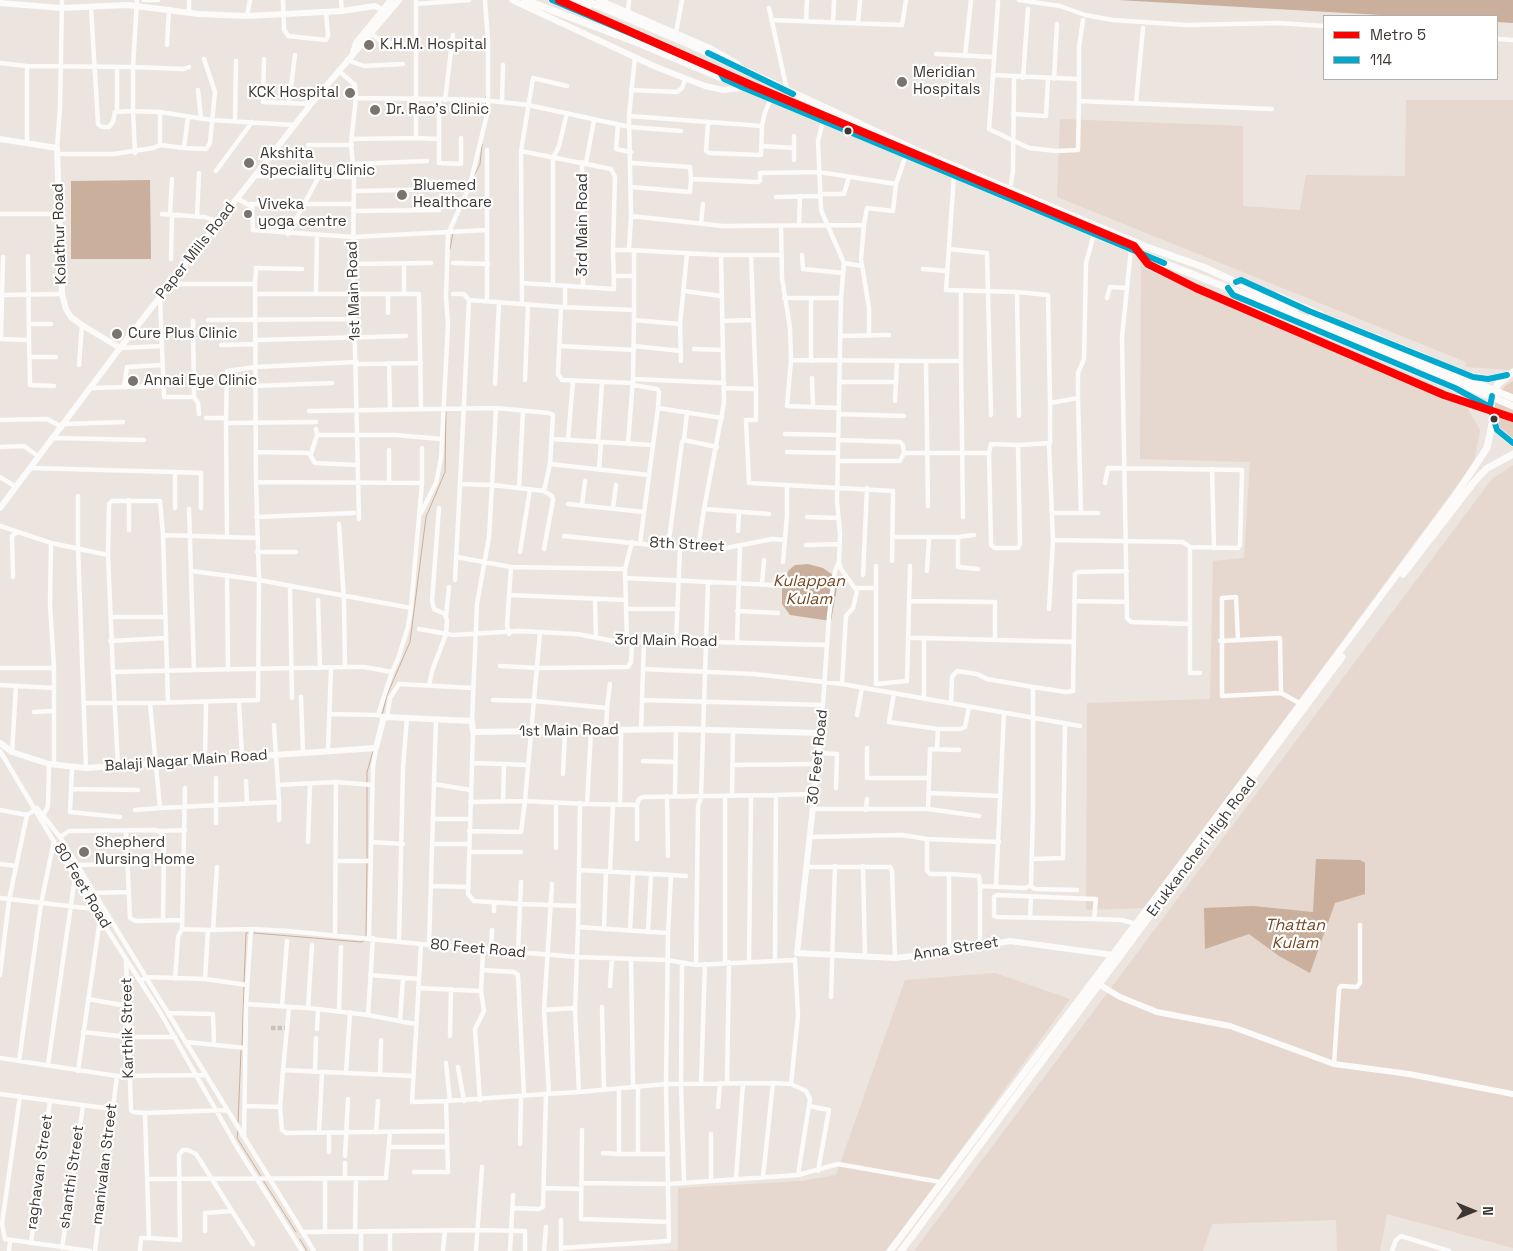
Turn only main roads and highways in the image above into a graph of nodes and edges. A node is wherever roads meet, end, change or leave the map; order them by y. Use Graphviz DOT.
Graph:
graph roads {
  1 [pos="391,0"];
  2 [pos="399,0"];
  3 [pos="512,0"];
  4 [pos="524,0"];
  5 [pos="552,0"];
  6 [pos="573,0"];
  7 [pos="584,0"];
  8 [pos="599,0"];
  9 [pos="123,2"];
  10 [pos="147,2"];
  11 [pos="158,2"];
  12 [pos="0,3"];
  13 [pos="137,3"];
  14 [pos="374,3"];
  15 [pos="382,10"];
  16 [pos="352,53"];
  17 [pos="731,64"];
  18 [pos="742,70"];
  19 [pos="724,79"];
  20 [pos="744,88"];
  21 [pos="0,139"];
  22 [pos="1239,287"];
  23 [pos="1228,288"];
  24 [pos="120,348"];
  25 [pos="1510,374"];
  26 [pos="1513,398"];
  27 [pos="1513,406"];
  28 [pos="1490,407"];
  29 [pos="1493,420"];
  30 [pos="1513,444"];
  31 [pos="1513,454"];
  32 [pos="1483,455"];
  33 [pos="1494,464"];
  34 [pos="0,508"];
  35 [pos="473,732"];
  36 [pos="821,733"];
  37 [pos="0,743"];
  38 [pos="1113,955"];
  39 [pos="796,956"];
  40 [pos="1100,985"];
  41 [pos="1513,1094"];
  42 [pos="890,1251"];
  43 [pos="901,1251"];
  1 -- 15 [label="main road"];
  2 -- 16 [label="main road, Paper Mills Road"];
  3 -- 20 [label="main road"];
  4 -- 19 [label="main road"];
  5 -- 19 [label="main road"];
  6 -- 17 [label="main road"];
  7 -- 17 [label="main road"];
  8 -- 18 [label="main road"];
  9 -- 12 [label="main road"];
  9 -- 13 [label="main road"];
  10 -- 11 [label="main road"];
  10 -- 13 [label="main road"];
  11 -- 14 [label="main road"];
  14 -- 15 [label="main road"];
  15 -- 16 [label="main road"];
  16 -- 24 [label="main road, Paper Mills Road"];
  17 -- 18 [label="main road"];
  18 -- 22 [label="main road"];
  19 -- 20 [label="main road"];
  20 -- 23 [label="main road"];
  21 -- 24 [label="main road, Kolathur Road"];
  22 -- 23 [label="main road"];
  22 -- 25 [label="main road"];
  22 -- 26 [label="main road"];
  22 -- 27 [label="main road"];
  23 -- 28 [label="main road"];
  24 -- 34 [label="main road, Paper Mills Road"];
  25 -- 28 [label="main road"];
  28 -- 29 [label="main road"];
  29 -- 30 [label="main road"];
  29 -- 32 [label="main road"];
  31 -- 33 [label="main road, Erukkancheri High Road"];
  32 -- 33 [label="main road"];
  32 -- 38 [label="main road"];
  33 -- 40 [label="main road, Erukkancheri High Road"];
  35 -- 36 [label="main road, 1st Main Road"];
  35 -- 37 [label="main road, Balaji Nagar Main Road"];
  36 -- 39 [label="main road, 30 Feet Road"];
  38 -- 39 [label="main road, Anna Street"];
  38 -- 42 [label="main road"];
  40 -- 41 [label="main road"];
  40 -- 43 [label="main road, Erukkancheri High Road"];
}
